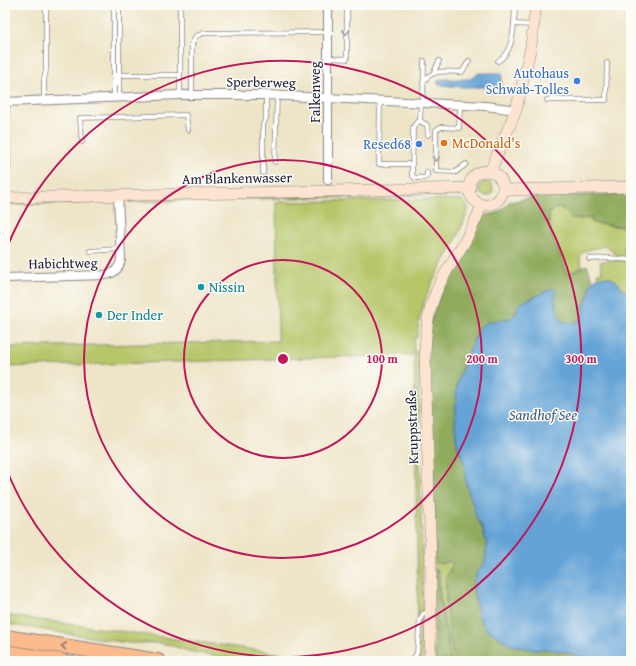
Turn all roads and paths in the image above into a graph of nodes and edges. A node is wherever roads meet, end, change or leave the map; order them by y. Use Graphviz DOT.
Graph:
graph roads {
  1 [pos="46,5"];
  2 [pos="114,5"];
  3 [pos="119,5"];
  4 [pos="180,5"];
  5 [pos="328,5"];
  6 [pos="347,5"];
  7 [pos="515,5"];
  8 [pos="536,5"];
  9 [pos="514,24"];
  10 [pos="534,25"];
  11 [pos="328,32"];
  12 [pos="328,58"];
  13 [pos="424,61"];
  14 [pos="439,61"];
  15 [pos="469,62"];
  16 [pos="498,62"];
  17 [pos="607,63"];
  18 [pos="434,72"];
  19 [pos="119,75"];
  20 [pos="180,75"];
  21 [pos="424,83"];
  22 [pos="180,95"];
  23 [pos="192,95"];
  24 [pos="266,95"];
  25 [pos="277,95"];
  26 [pos="116,97"];
  27 [pos="328,97"];
  28 [pos="44,100"];
  29 [pos="380,100"];
  30 [pos="547,100"];
  31 [pos="6,102"];
  32 [pos="422,102"];
  33 [pos="460,104"];
  34 [pos="516,110"];
  35 [pos="420,121"];
  36 [pos="188,130"];
  37 [pos="428,136"];
  38 [pos="82,142"];
  39 [pos="275,162"];
  40 [pos="412,164"];
  41 [pos="466,164"];
  42 [pos="5,170"];
  43 [pos="427,172"];
  44 [pos="490,172"];
  45 [pos="262,173"];
  46 [pos="328,180"];
  47 [pos="631,187"];
  48 [pos="470,188"];
  49 [pos="503,190"];
  50 [pos="118,196"];
  51 [pos="5,198"];
  52 [pos="482,205"];
  53 [pos="121,249"];
  54 [pos="90,251"];
  55 [pos="589,259"];
  56 [pos="631,260"];
  57 [pos="5,278"];
  58 [pos="431,611"];
  59 [pos="5,637"];
  60 [pos="5,652"];
  61 [pos="62,661"];
  62 [pos="158,661"];
  63 [pos="412,661"];
  64 [pos="430,661"];
  1 -- 28 [label="lane"];
  2 -- 26 [label="lane"];
  3 -- 19 [label="lane"];
  4 -- 20 [label="lane"];
  5 -- 11 [label="street, Falkenweg"];
  6 -- 12 [label="lane, one-way"];
  7 -- 9 [label="lane"];
  8 -- 10 [label="street"];
  9 -- 10 [label="lane"];
  9 -- 16 [label="lane"];
  10 -- 34 [label="street"];
  11 -- 12 [label="street, Falkenweg"];
  11 -- 23 [label="lane"];
  12 -- 27 [label="street, Falkenweg"];
  13 -- 21 [label="lane"];
  14 -- 18 [label="lane"];
  15 -- 18 [label="lane"];
  17 -- 30 [label="lane"];
  18 -- 21 [label="lane"];
  19 -- 20 [label="lane"];
  19 -- 26 [label="lane"];
  20 -- 22 [label="lane"];
  21 -- 32 [label="lane"];
  22 -- 23 [label="street, Sperberweg"];
  22 -- 26 [label="street, Sperberweg"];
  23 -- 24 [label="street, Sperberweg"];
  24 -- 25 [label="street, Sperberweg"];
  24 -- 45 [label="lane"];
  25 -- 27 [label="street, Sperberweg"];
  25 -- 39 [label="lane"];
  26 -- 28 [label="street, Sperberweg"];
  27 -- 29 [label="street, Sperberweg"];
  27 -- 46 [label="street, Falkenweg"];
  28 -- 31 [label="street, Sperberweg"];
  29 -- 32 [label="street, Sperberweg"];
  29 -- 40 [label="lane"];
  31 -- 42 [label="lane"];
  32 -- 33 [label="street, Sperberweg"];
  32 -- 35 [label="lane"];
  33 -- 34 [label="street, Sperberweg"];
  33 -- 41 [label="lane, one-way"];
  34 -- 44 [label="street"];
  35 -- 37 [label="lane"];
  35 -- 40 [label="lane"];
  36 -- 38 [label="lane"];
  40 -- 43 [label="lane"];
  44 -- 48 [label="street"];
  44 -- 49 [label="street"];
  47 -- 49 [label="street"];
  48 -- 50 [label="street, Am Blankenwasser"];
  48 -- 52 [label="street"];
  49 -- 52 [label="street"];
  50 -- 51 [label="street, Am Blankenwasser"];
  50 -- 53 [label="street, Habichtweg"];
  52 -- 58 [label="street, Kruppstraße"];
  53 -- 54 [label="lane"];
  53 -- 57 [label="street, Habichtweg"];
  55 -- 56 [label="lane"];
  58 -- 63 [label="lane"];
  58 -- 64 [label="street, Kruppstraße"];
  62 -- 59 [label="highway, one-way"];
  60 -- 61 [label="highway"];
}
